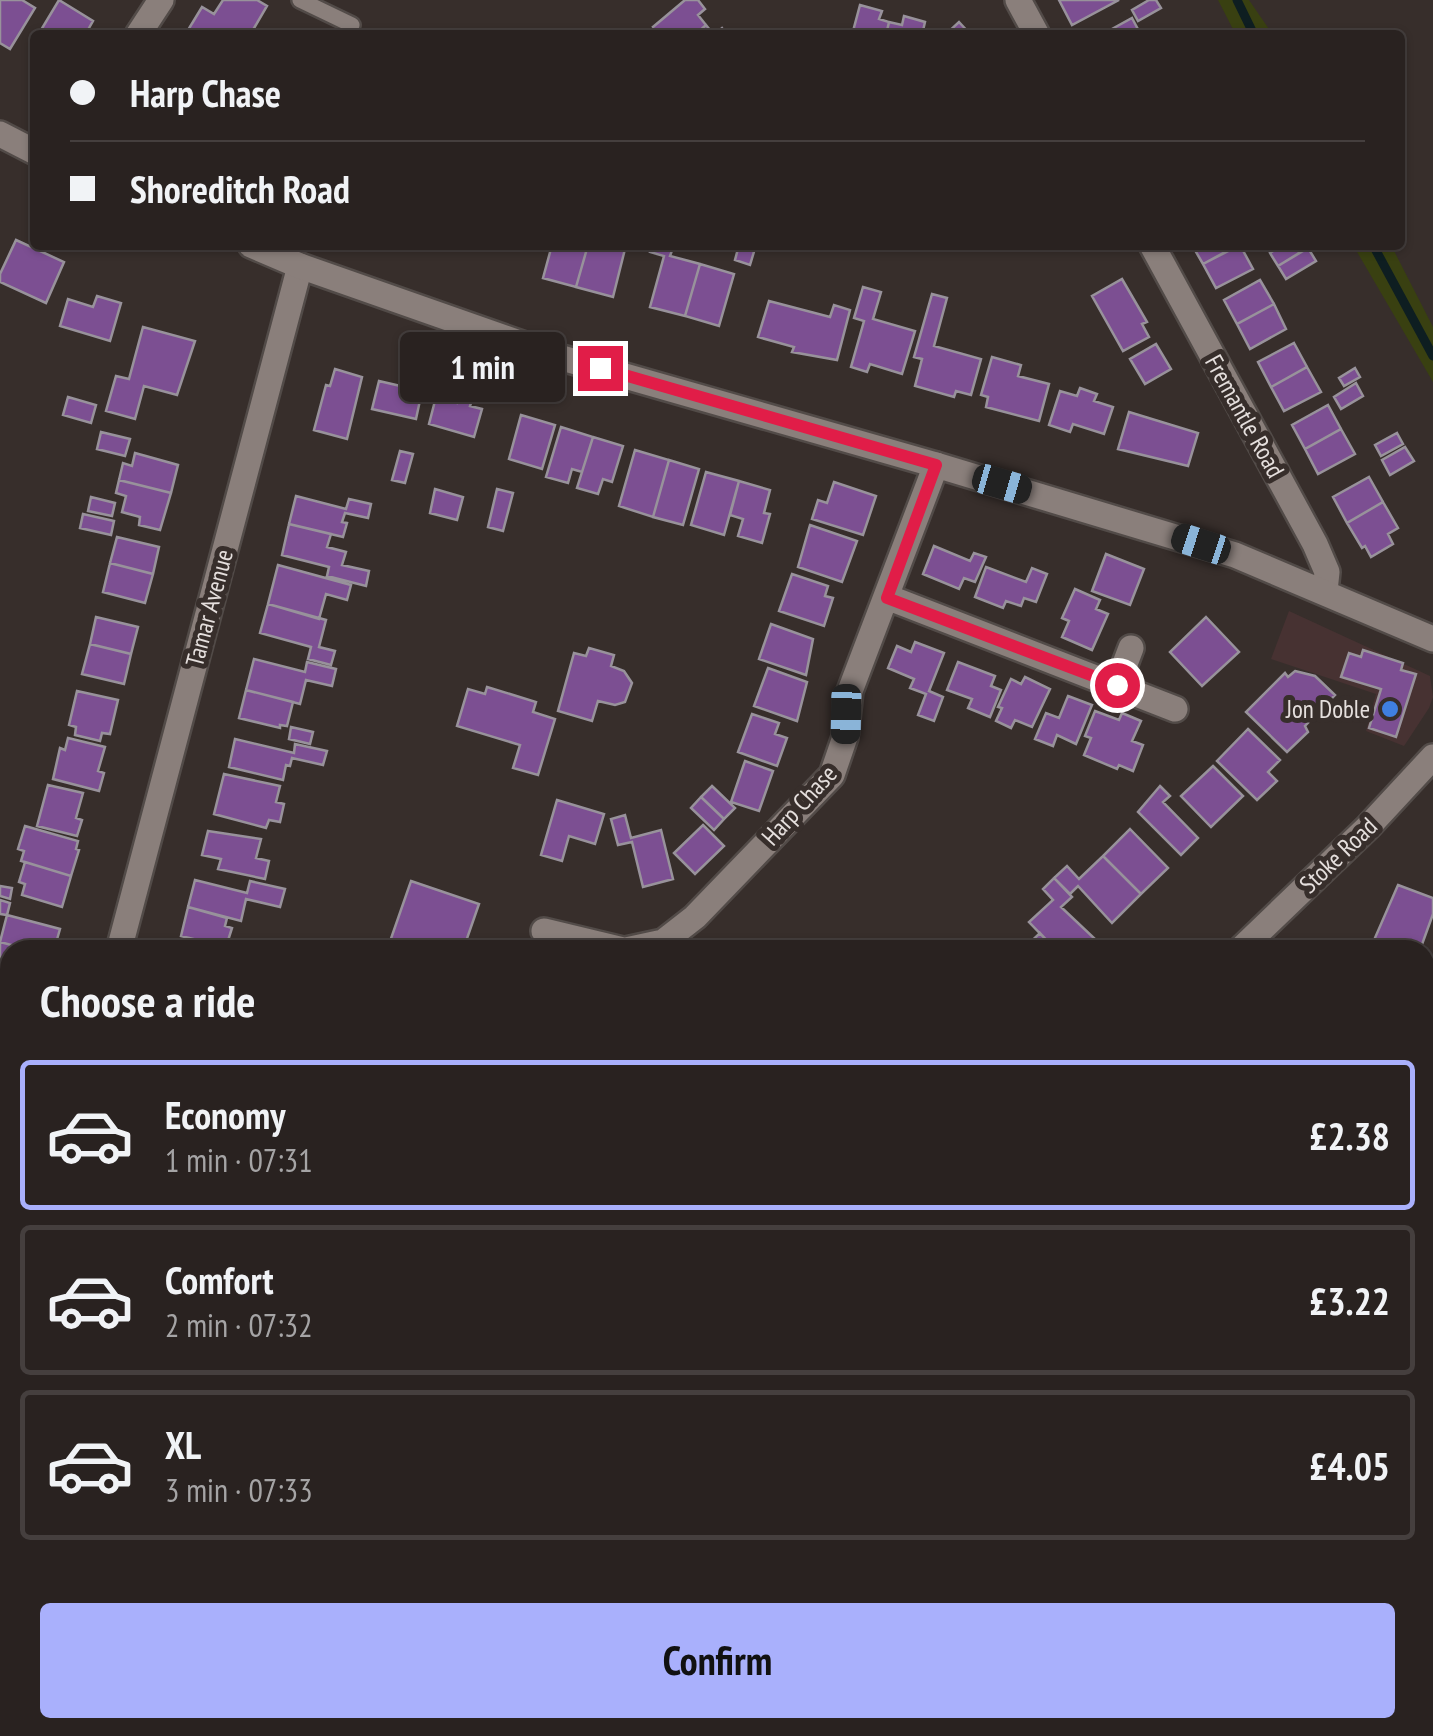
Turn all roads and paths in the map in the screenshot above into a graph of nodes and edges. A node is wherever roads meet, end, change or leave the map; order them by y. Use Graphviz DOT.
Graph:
graph roads {
  1 [pos="161,0"];
  2 [pos="300,0"];
  3 [pos="1018,0"];
  4 [pos="352,25"];
  5 [pos="141,30"];
  6 [pos="1034,30"];
  7 [pos="0,134"];
  8 [pos="30,149"];
  9 [pos="263,250"];
  10 [pos="1155,250"];
  11 [pos="300,266"];
  12 [pos="936,465"];
  13 [pos="1325,591"];
  14 [pos="887,598"];
  15 [pos="1433,639"];
  16 [pos="1131,648"];
  17 [pos="1117,685"];
  18 [pos="1176,709"];
  19 [pos="1433,757"];
  20 [pos="544,930"];
  21 [pos="122,940"];
  22 [pos="581,940"];
  23 [pos="665,940"];
  24 [pos="1250,940"];
  1 -- 5 [label="street"];
  2 -- 4 [label="lane"];
  3 -- 6 [label="street"];
  7 -- 8 [label="street"];
  9 -- 11 [label="street"];
  10 -- 13 [label="street, Fremantle Road"];
  11 -- 12 [label="street"];
  11 -- 21 [label="street, Tamar Avenue"];
  12 -- 13 [label="street"];
  12 -- 14 [label="street, Harp Chase"];
  13 -- 15 [label="street"];
  14 -- 17 [label="street"];
  14 -- 23 [label="street, Harp Chase"];
  16 -- 17 [label="street"];
  17 -- 18 [label="street"];
  19 -- 24 [label="street, Stoke Road"];
  20 -- 22 [label="street, Harp Chase"];
}
